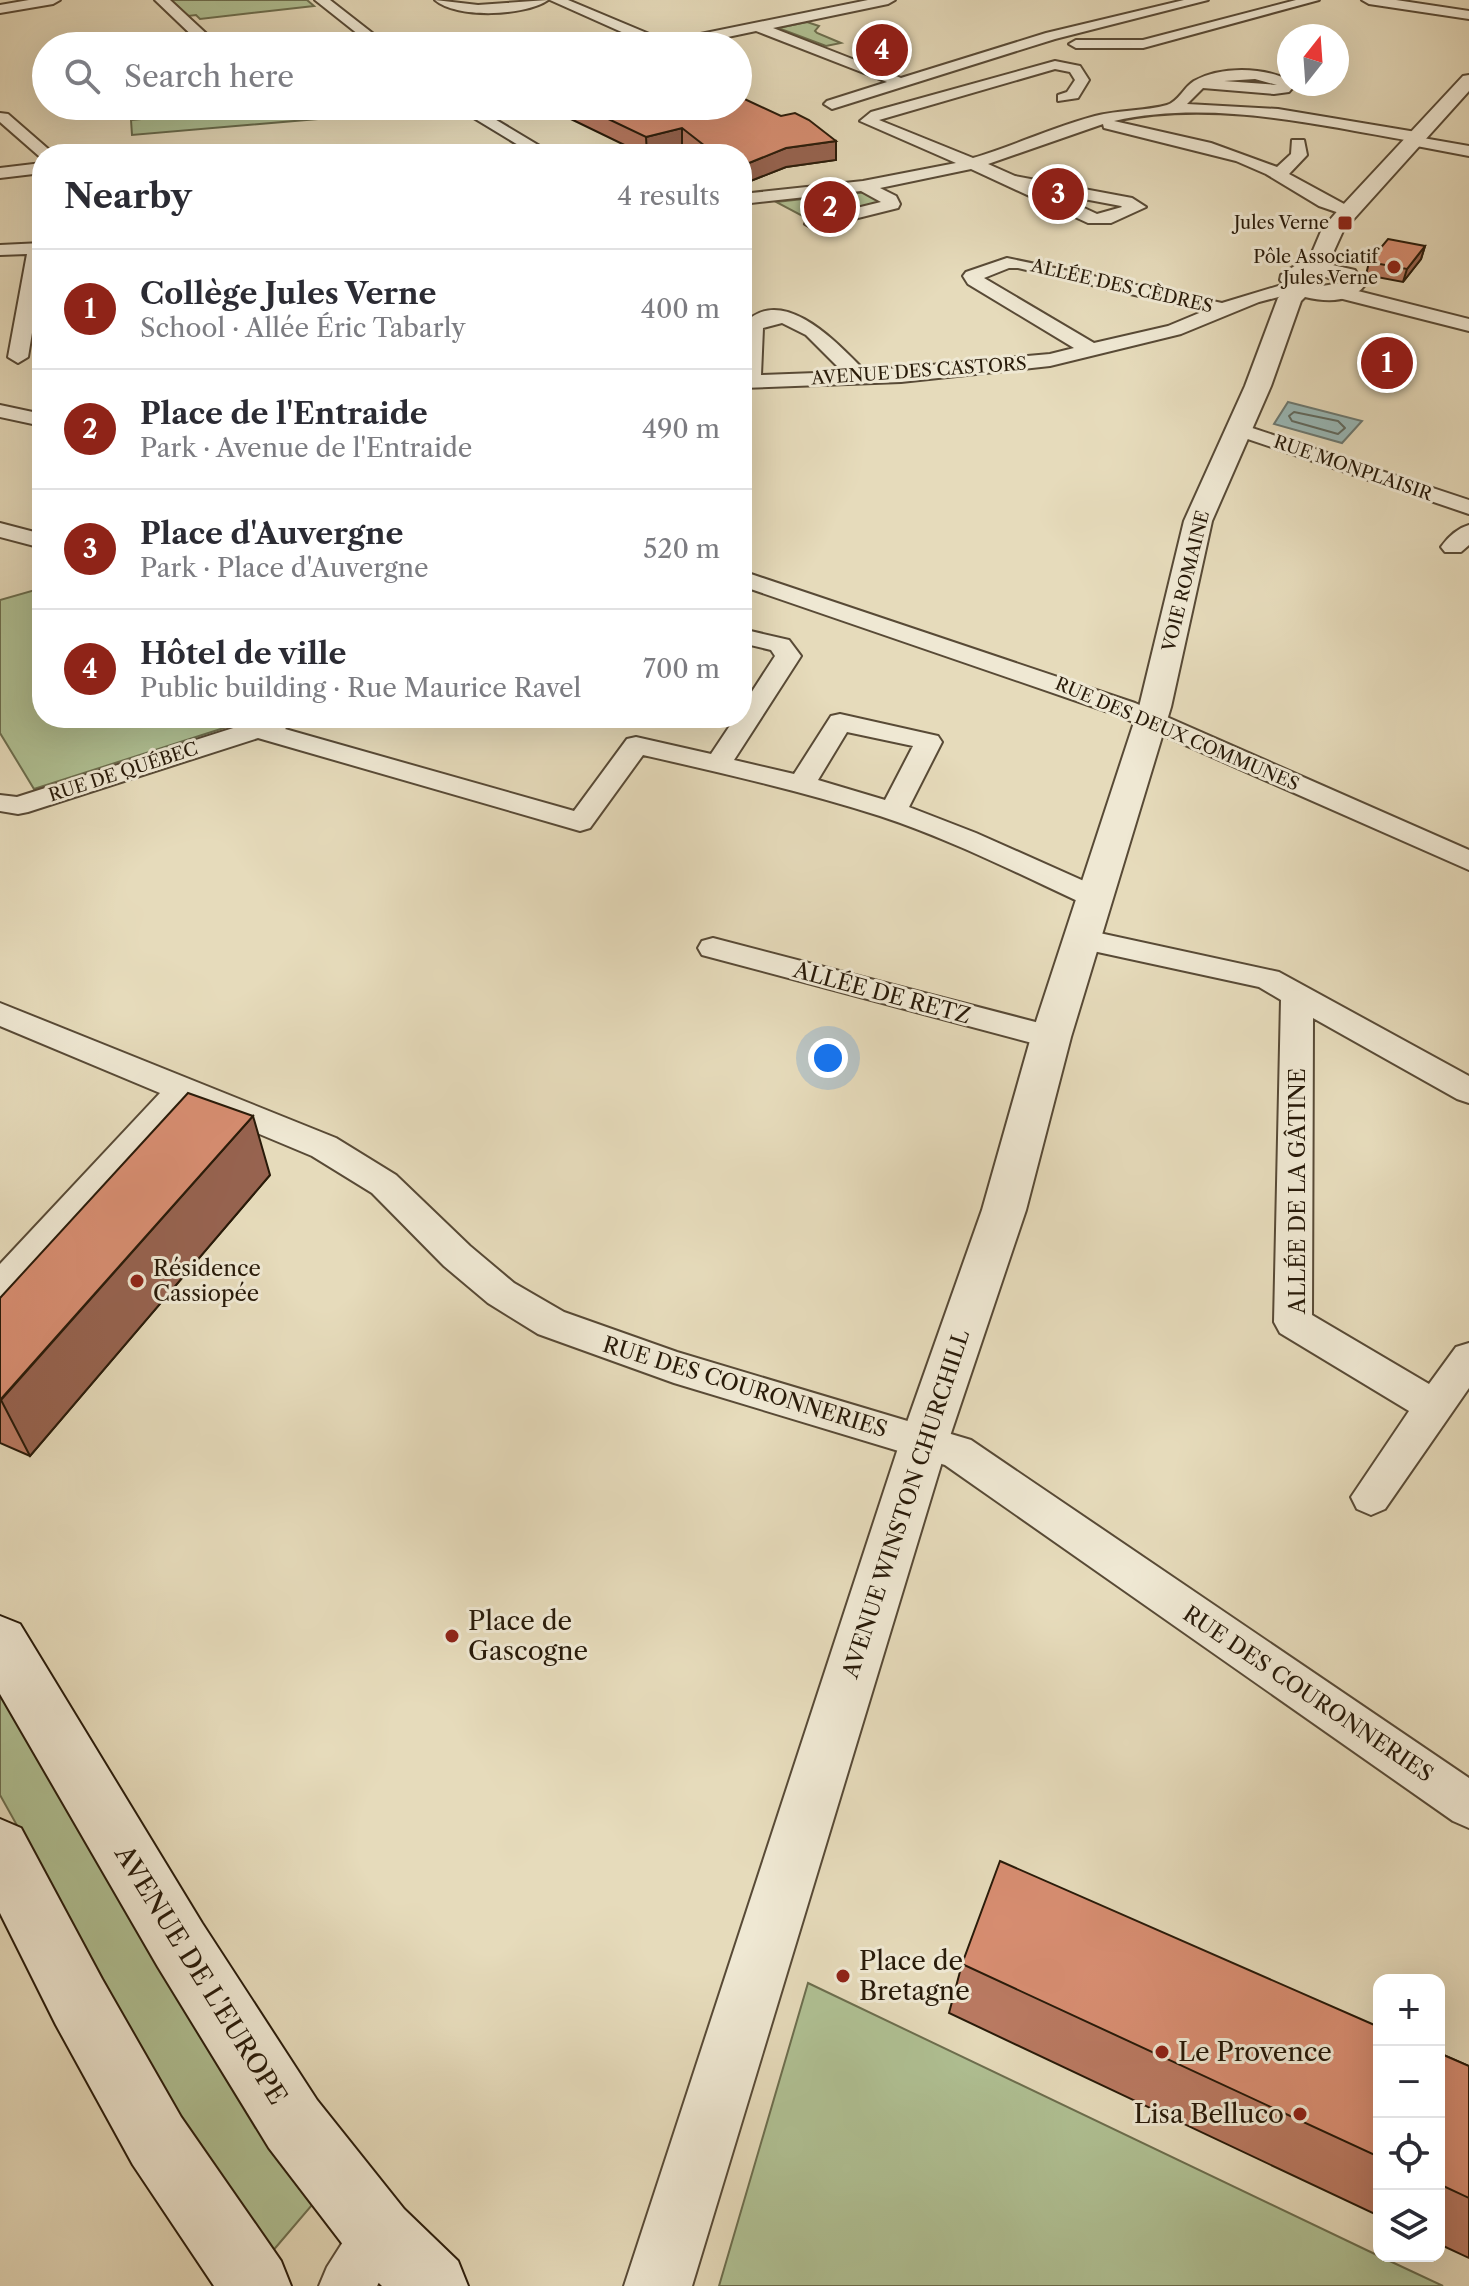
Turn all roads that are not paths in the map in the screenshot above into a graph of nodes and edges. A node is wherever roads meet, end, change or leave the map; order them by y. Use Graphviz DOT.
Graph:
graph roads {
  1 [pos="53,0"];
  2 [pos="162,0"];
  3 [pos="322,0"];
  4 [pos="442,0"];
  5 [pos="541,0"];
  6 [pos="887,0"];
  7 [pos="1201,0"];
  8 [pos="1312,0"];
  9 [pos="1369,0"];
  10 [pos="774,6"];
  11 [pos="555,7"];
  12 [pos="1,8"];
  13 [pos="1158,10"];
  14 [pos="1469,15"];
  15 [pos="802,19"];
  16 [pos="758,27"];
  17 [pos="1210,27"];
  18 [pos="196,32"];
  19 [pos="364,32"];
  20 [pos="634,32"];
  21 [pos="734,32"];
  22 [pos="1061,33"];
  23 [pos="1076,44"];
  24 [pos="1063,66"];
  25 [pos="1469,80"];
  26 [pos="899,82"];
  27 [pos="1200,83"];
  28 [pos="1050,84"];
  29 [pos="832,104"];
  30 [pos="1181,109"];
  31 [pos="3,117"];
  32 [pos="486,120"];
  33 [pos="1091,122"];
  34 [pos="1414,139"];
  35 [pos="1298,143"];
  36 [pos="34,144"];
  37 [pos="528,144"];
  38 [pos="1469,151"];
  39 [pos="968,165"];
  40 [pos="32,169"];
  41 [pos="0,173"];
  42 [pos="1279,175"];
  43 [pos="1011,180"];
  44 [pos="863,186"];
  45 [pos="763,197"];
  46 [pos="752,198"];
  47 [pos="1348,211"];
  48 [pos="32,248"];
  49 [pos="0,250"];
  50 [pos="32,274"];
  51 [pos="1320,282"];
  52 [pos="1229,308"];
  53 [pos="1284,313"];
  54 [pos="1469,315"];
  55 [pos="1469,325"];
  56 [pos="752,333"];
  57 [pos="1093,351"];
  58 [pos="32,357"];
  59 [pos="1269,357"];
  60 [pos="9,358"];
  61 [pos="860,378"];
  62 [pos="752,382"];
  63 [pos="0,411"];
  64 [pos="32,418"];
  65 [pos="1237,429"];
  66 [pos="1469,507"];
  67 [pos="0,530"];
  68 [pos="32,538"];
  69 [pos="752,581"];
  70 [pos="752,638"];
  71 [pos="752,712"];
  72 [pos="1151,721"];
  73 [pos="260,728"];
  74 [pos="742,728"];
  75 [pos="257,729"];
  76 [pos="719,763"];
  77 [pos="802,784"];
  78 [pos="0,803"];
  79 [pos="893,811"];
  80 [pos="1469,861"];
  81 [pos="1087,918"];
  82 [pos="713,948"];
  83 [pos="1297,995"];
  84 [pos="0,1014"];
  85 [pos="1051,1037"];
  86 [pos="183,1089"];
  87 [pos="1469,1091"];
  88 [pos="0,1288"];
  89 [pos="1469,1358"];
  90 [pos="1433,1406"];
  91 [pos="924,1442"];
  92 [pos="1371,1497"];
  93 [pos="0,1642"];
  94 [pos="1469,1805"];
  95 [pos="0,1849"];
  96 [pos="363,2260"];
  97 [pos="256,2286"];
  98 [pos="433,2286"];
  99 [pos="658,2286"];
  1 -- 12 [label="street"];
  2 -- 18 [label="street"];
  3 -- 19 [label="street"];
  4 -- 5 [label="street"];
  6 -- 15 [label="street"];
  7 -- 13 [label="street"];
  8 -- 17 [label="street"];
  9 -- 14 [label="street"];
  10 -- 15 [label="street"];
  11 -- 20 [label="street"];
  13 -- 17 [label="street"];
  13 -- 22 [label="street"];
  15 -- 16 [label="street"];
  16 -- 21 [label="street"];
  16 -- 26 [label="street"];
  17 -- 23 [label="street"];
  22 -- 23 [label="street"];
  22 -- 26 [label="street"];
  23 -- 24 [label="street"];
  24 -- 28 [label="street"];
  24 -- 28 [label="street"];
  25 -- 34 [label="street"];
  26 -- 29 [label="street"];
  27 -- 30 [label="street"];
  28 -- 33 [label="street"];
  28 -- 39 [label="street"];
  30 -- 33 [label="street"];
  30 -- 34 [label="street"];
  31 -- 36 [label="street"];
  32 -- 37 [label="street"];
  33 -- 39 [label="street"];
  33 -- 42 [label="street"];
  34 -- 38 [label="street"];
  34 -- 47 [label="street"];
  35 -- 42 [label="street"];
  39 -- 43 [label="street"];
  39 -- 44 [label="street"];
  40 -- 41 [label="street"];
  42 -- 47 [label="street"];
  43 -- 43 [label="street"];
  44 -- 45 [label="street"];
  44 -- 45 [label="street"];
  45 -- 46 [label="street"];
  47 -- 51 [label="street"];
  48 -- 49 [label="street"];
  50 -- 60 [label="street"];
  51 -- 52 [label="street, AVENUE DES CASTORS"];
  51 -- 53 [label="street, VOIE ROMAINE"];
  51 -- 54 [label="street"];
  51 -- 55 [label="street"];
  51 -- 59 [label="street, VOIE ROMAINE"];
  52 -- 53 [label="street, AVENUE DES CASTORS"];
  52 -- 57 [label="street, AVENUE DES CASTORS"];
  52 -- 57 [label="street, ALLÉE DES CÈDRES"];
  53 -- 59 [label="street, VOIE ROMAINE"];
  56 -- 61 [label="street"];
  57 -- 61 [label="street, AVENUE DES CASTORS"];
  58 -- 60 [label="street"];
  59 -- 65 [label="street, VOIE ROMAINE"];
  61 -- 62 [label="street, AVENUE DES CASTORS"];
  63 -- 64 [label="street"];
  65 -- 66 [label="street, RUE MONPLAISIR"];
  65 -- 72 [label="street, VOIE ROMAINE"];
  67 -- 68 [label="street"];
  69 -- 72 [label="street, RUE DES DEUX COMMUNES"];
  70 -- 71 [label="street"];
  72 -- 80 [label="street, RUE DES DEUX COMMUNES"];
  72 -- 81 [label="street, AVENUE WINSTON CHURCHILL"];
  73 -- 75 [label="street, RUE DE QUÉBEC"];
  74 -- 76 [label="street"];
  75 -- 76 [label="street"];
  75 -- 78 [label="street, RUE DE QUÉBEC"];
  76 -- 77 [label="street"];
  77 -- 79 [label="street"];
  77 -- 79 [label="street"];
  79 -- 81 [label="street"];
  81 -- 83 [label="street"];
  81 -- 85 [label="street, AVENUE WINSTON CHURCHILL"];
  82 -- 85 [label="street, ALLÉE DE RETZ"];
  83 -- 87 [label="street"];
  83 -- 90 [label="street, ALLÉE DE LA GÂTINE"];
  84 -- 86 [label="street, RUE DES COURONNERIES"];
  85 -- 91 [label="street, AVENUE WINSTON CHURCHILL"];
  86 -- 88 [label="street"];
  86 -- 91 [label="street, RUE DES COURONNERIES"];
  89 -- 90 [label="street"];
  90 -- 92 [label="street"];
  91 -- 94 [label="street, RUE DES COURONNERIES"];
  91 -- 99 [label="street, AVENUE WINSTON CHURCHILL"];
  93 -- 96 [label="main road, AVENUE DE L'EUROPE"];
  95 -- 97 [label="main road"];
  96 -- 98 [label="main road, AVENUE DE L'EUROPE"];
}
